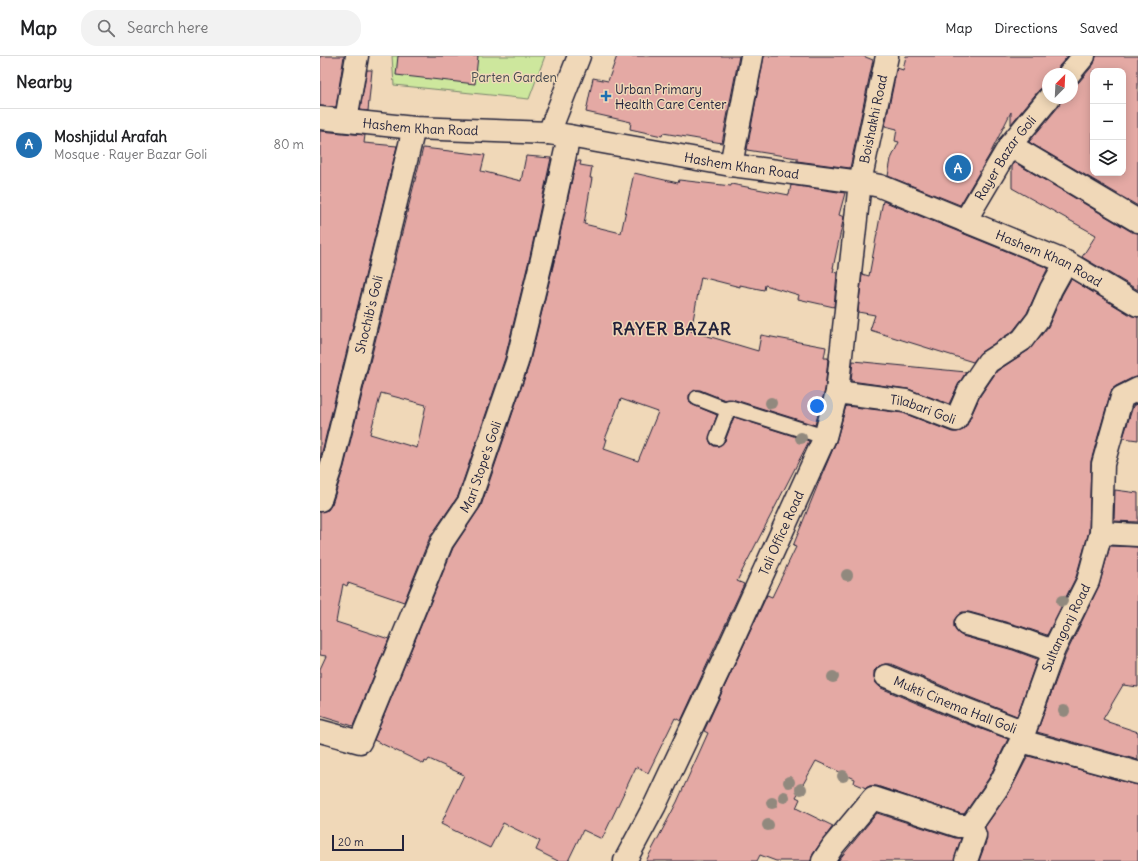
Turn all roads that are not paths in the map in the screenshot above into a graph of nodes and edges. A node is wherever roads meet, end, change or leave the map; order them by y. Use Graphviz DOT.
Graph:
graph roads {
  1 [pos="357,56"];
  2 [pos="579,56"];
  3 [pos="752,56"];
  4 [pos="887,56"];
  5 [pos="1084,56"];
  6 [pos="1074,68"];
  7 [pos="1044,104"];
  8 [pos="320,118"];
  9 [pos="346,120"];
  10 [pos="414,128"];
  11 [pos="559,135"];
  12 [pos="1010,145"];
  13 [pos="731,165"];
  14 [pos="860,182"];
  15 [pos="965,221"];
  16 [pos="1138,221"];
  17 [pos="1066,262"];
  18 [pos="1138,305"];
  19 [pos="1138,389"];
  20 [pos="837,392"];
  21 [pos="697,398"];
  22 [pos="728,410"];
  23 [pos="824,437"];
  24 [pos="717,438"];
  25 [pos="320,500"];
  26 [pos="1101,533"];
  27 [pos="1138,535"];
  28 [pos="966,624"];
  29 [pos="1053,650"];
  30 [pos="886,676"];
  31 [pos="320,731"];
  32 [pos="1023,736"];
  33 [pos="1138,773"];
  34 [pos="971,826"];
  35 [pos="625,861"];
  36 [pos="823,861"];
  37 [pos="966,861"];
  1 -- 9 [label="street"];
  2 -- 11 [label="street"];
  3 -- 13 [label="street"];
  4 -- 14 [label="street, Boishakhi Road"];
  5 -- 6 [label="street"];
  7 -- 12 [label="street, Rayer Bazar Goli"];
  8 -- 9 [label="street, Hashem Khan Road"];
  9 -- 10 [label="street, Hashem Khan Road"];
  10 -- 11 [label="street, Hashem Khan Road"];
  10 -- 25 [label="street, Shochib's Goli"];
  11 -- 13 [label="street, Hashem Khan Road"];
  11 -- 31 [label="street, Mari Stope's Goli"];
  12 -- 15 [label="street, Rayer Bazar Goli"];
  12 -- 16 [label="street"];
  13 -- 14 [label="street, Hashem Khan Road"];
  14 -- 15 [label="street, Hashem Khan Road"];
  14 -- 20 [label="street, Tali Office Road"];
  15 -- 17 [label="street, Hashem Khan Road"];
  17 -- 18 [label="street, Hashem Khan Road"];
  17 -- 20 [label="street, Tilabari Goli"];
  19 -- 26 [label="street, Sultangonj Road"];
  20 -- 23 [label="street, Tali Office Road"];
  21 -- 22 [label="lane"];
  22 -- 23 [label="lane"];
  22 -- 24 [label="lane"];
  23 -- 35 [label="street, Tali Office Road"];
  26 -- 27 [label="street"];
  26 -- 29 [label="street, Sultangonj Road"];
  28 -- 29 [label="street"];
  29 -- 32 [label="street, Sultangonj Road"];
  30 -- 32 [label="street, Mukti Cinema Hall Goli"];
  32 -- 33 [label="street, Mukti Cinema Hall Goli"];
  32 -- 34 [label="street, Sultangonj Road"];
  34 -- 36 [label="street"];
  34 -- 37 [label="street"];
}
